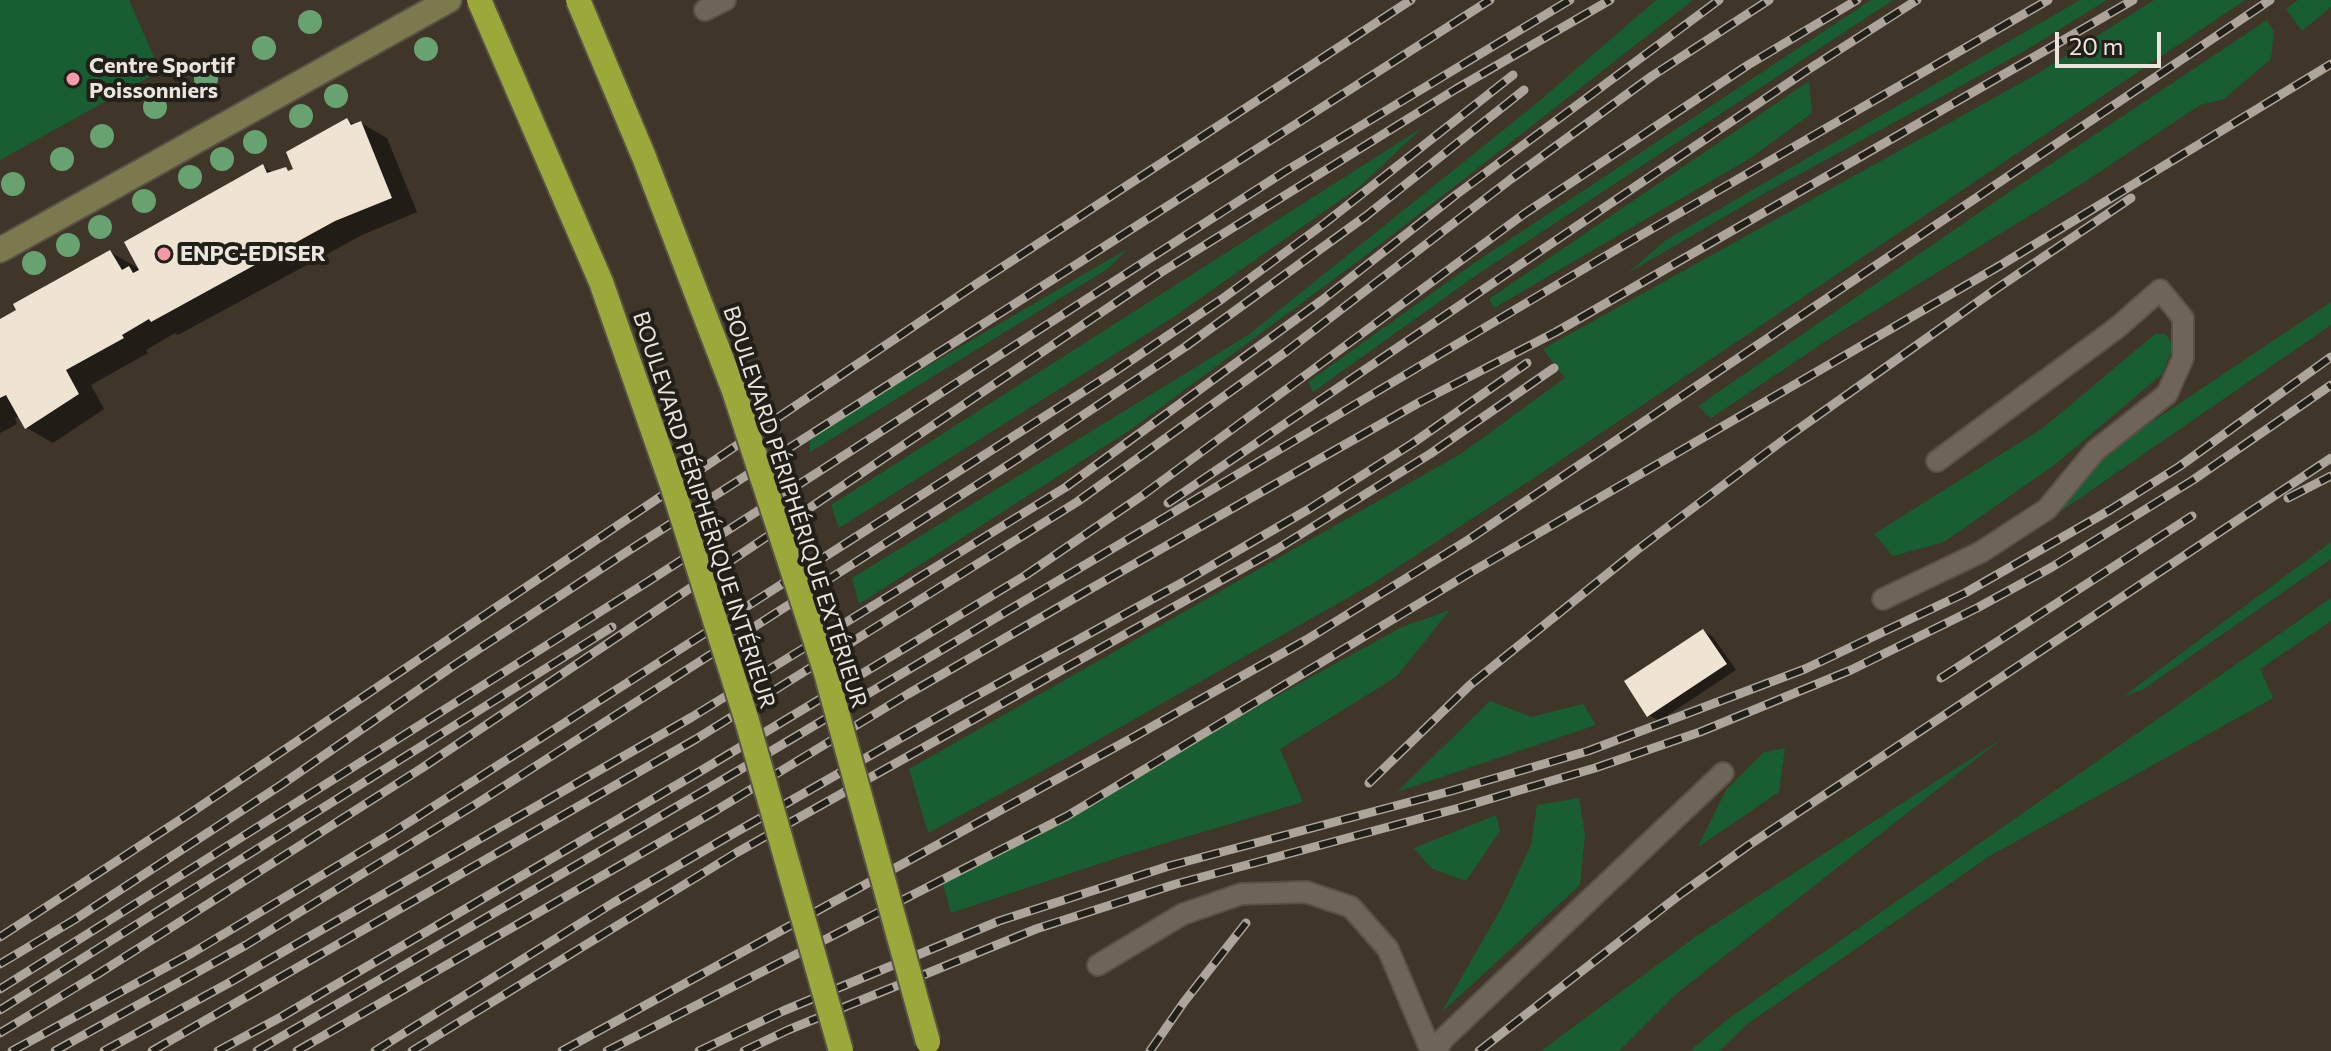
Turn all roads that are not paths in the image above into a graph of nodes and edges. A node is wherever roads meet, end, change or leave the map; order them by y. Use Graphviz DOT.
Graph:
graph roads {
  1 [pos="449,0"];
  2 [pos="479,0"];
  3 [pos="578,0"];
  4 [pos="725,0"];
  5 [pos="705,10"];
  6 [pos="0,250"];
  7 [pos="1937,461"];
  8 [pos="1883,599"];
  9 [pos="1723,773"];
  10 [pos="1098,965"];
  11 [pos="928,1042"];
  12 [pos="841,1051"];
  13 [pos="1431,1051"];
  14 [pos="1437,1051"];
  1 -- 6 [label="street"];
  2 -- 12 [label="highway, BOULEVARD PÉRIPHÉRIQUE INTÉRIEUR, bridge"];
  3 -- 11 [label="highway, BOULEVARD PÉRIPHÉRIQUE EXTÉRIEUR, bridge"];
  4 -- 5 [label="lane"];
  7 -- 8 [label="lane"];
  9 -- 14 [label="lane"];
  10 -- 13 [label="lane"];
}
